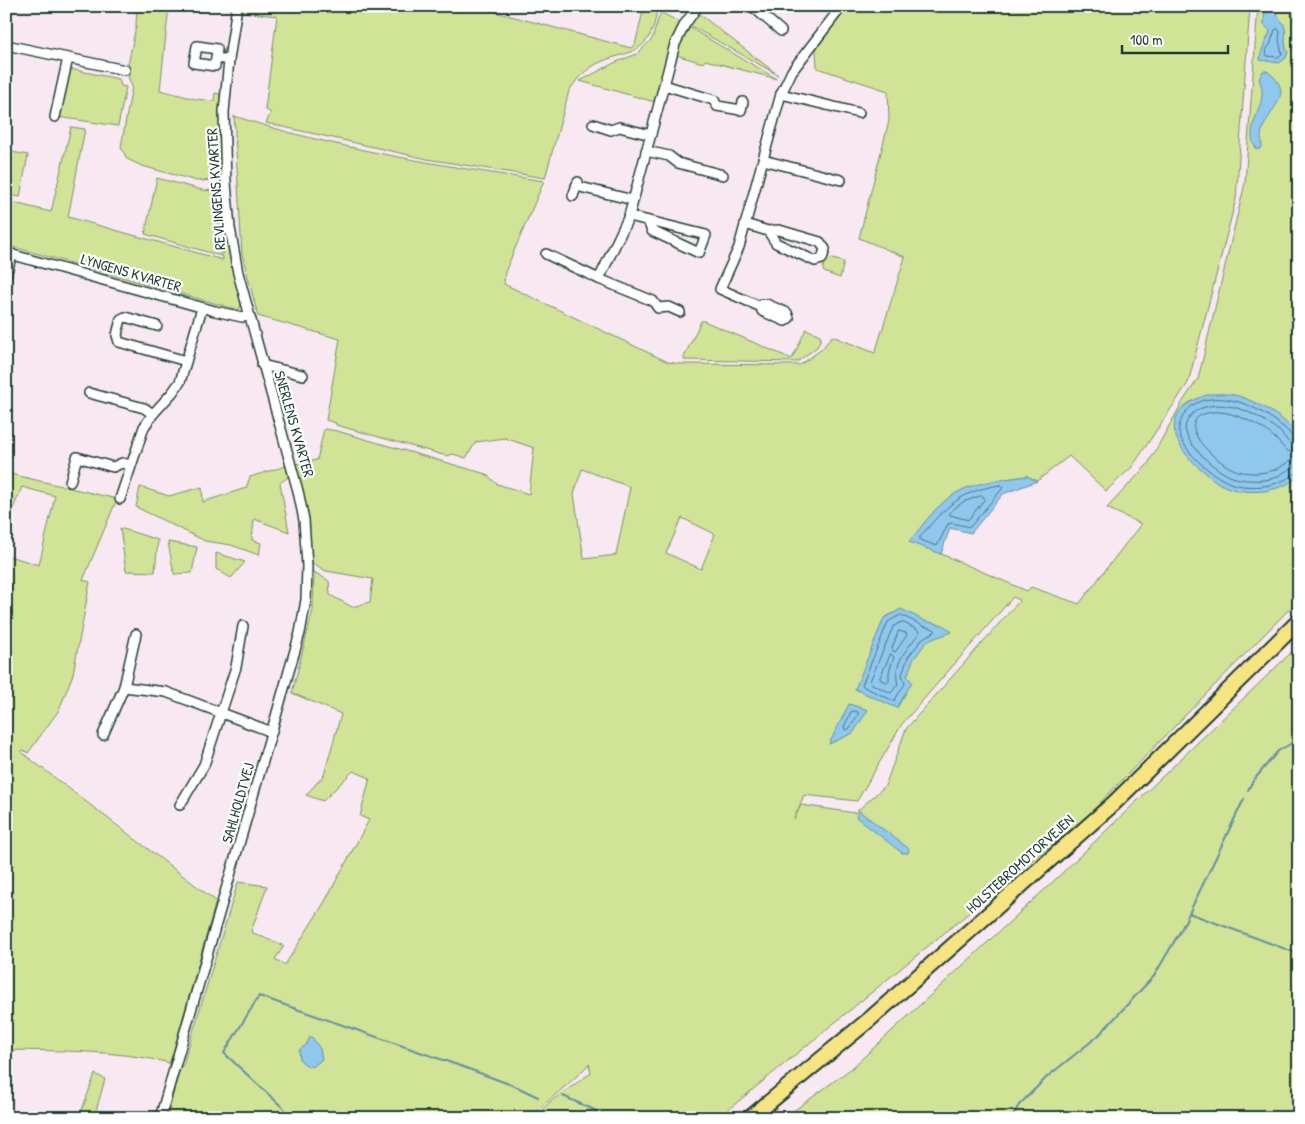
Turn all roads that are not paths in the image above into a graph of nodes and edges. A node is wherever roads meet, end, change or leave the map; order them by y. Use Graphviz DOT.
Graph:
graph roads {
  1 [pos="237,6"];
  2 [pos="698,6"];
  3 [pos="752,6"];
  4 [pos="842,6"];
  5 [pos="781,31"];
  6 [pos="6,45"];
  7 [pos="68,58"];
  8 [pos="216,58"];
  9 [pos="229,60"];
  10 [pos="125,70"];
  11 [pos="664,84"];
  12 [pos="781,94"];
  13 [pos="743,102"];
  14 [pos="859,113"];
  15 [pos="56,117"];
  16 [pos="593,124"];
  17 [pos="651,135"];
  18 [pos="646,151"];
  19 [pos="763,160"];
  20 [pos="723,175"];
  21 [pos="840,180"];
  22 [pos="573,196"];
  23 [pos="633,200"];
  24 [pos="628,216"];
  25 [pos="648,222"];
  26 [pos="745,224"];
  27 [pos="768,231"];
  28 [pos="9,253"];
  29 [pos="546,254"];
  30 [pos="6,276"];
  31 [pos="599,279"];
  32 [pos="761,307"];
  33 [pos="202,308"];
  34 [pos="680,312"];
  35 [pos="248,316"];
  36 [pos="157,326"];
  37 [pos="186,361"];
  38 [pos="262,365"];
  39 [pos="303,375"];
  40 [pos="89,394"];
  41 [pos="153,414"];
  42 [pos="131,465"];
  43 [pos="70,482"];
  44 [pos="298,491"];
  45 [pos="120,499"];
  46 [pos="1299,621"];
  47 [pos="243,626"];
  48 [pos="136,634"];
  49 [pos="124,688"];
  50 [pos="221,713"];
  51 [pos="272,732"];
  52 [pos="103,735"];
  53 [pos="180,806"];
  54 [pos="160,1118"];
  55 [pos="750,1118"];
  1 -- 9 [label="street, REVLINGENS KVARTER"];
  2 -- 11 [label="street"];
  3 -- 5 [label="street"];
  4 -- 12 [label="street"];
  6 -- 7 [label="street"];
  7 -- 10 [label="street"];
  7 -- 15 [label="street"];
  8 -- 9 [label="street"];
  9 -- 35 [label="street, REVLINGENS KVARTER"];
  11 -- 13 [label="street"];
  11 -- 17 [label="street"];
  12 -- 14 [label="street"];
  12 -- 19 [label="street"];
  16 -- 17 [label="street"];
  17 -- 18 [label="street"];
  18 -- 20 [label="street"];
  18 -- 23 [label="street"];
  19 -- 21 [label="street"];
  19 -- 26 [label="street"];
  22 -- 23 [label="street"];
  23 -- 24 [label="street"];
  24 -- 25 [label="street"];
  24 -- 31 [label="street"];
  25 -- 25 [label="street"];
  26 -- 27 [label="street"];
  26 -- 32 [label="street"];
  27 -- 27 [label="street"];
  28 -- 30 [label="street"];
  28 -- 33 [label="street, LYNGENS KVARTER"];
  29 -- 31 [label="street"];
  31 -- 34 [label="street"];
  33 -- 35 [label="street, LYNGENS KVARTER"];
  33 -- 37 [label="street"];
  35 -- 38 [label="street, SNERLENS KVARTER"];
  36 -- 37 [label="street"];
  37 -- 41 [label="street"];
  38 -- 39 [label="street, SNERLENS KVARTER"];
  38 -- 44 [label="street, SNERLENS KVARTER"];
  40 -- 41 [label="street"];
  41 -- 42 [label="street"];
  42 -- 43 [label="street"];
  42 -- 45 [label="street"];
  44 -- 51 [label="street, SAHLHOLDTVEJ"];
  46 -- 55 [label="highway, HOLSTEBROMOTORVEJEN"];
  47 -- 50 [label="street"];
  48 -- 49 [label="street"];
  49 -- 50 [label="street"];
  49 -- 52 [label="street"];
  50 -- 51 [label="street"];
  50 -- 53 [label="street"];
  51 -- 54 [label="street, SAHLHOLDTVEJ"];
}
